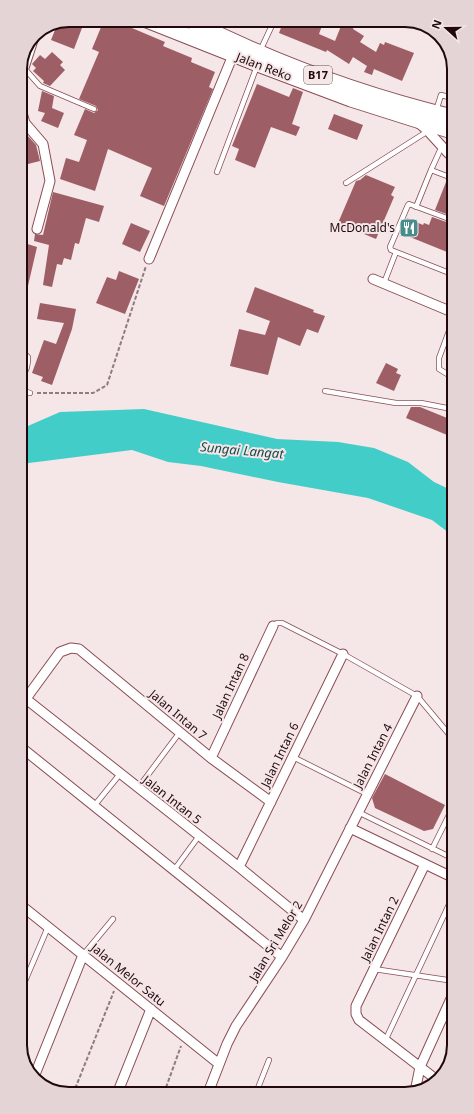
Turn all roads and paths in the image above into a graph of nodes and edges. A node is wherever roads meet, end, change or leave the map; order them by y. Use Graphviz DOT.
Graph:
graph roads {
  1 [pos="164,27"];
  2 [pos="201,27"];
  3 [pos="271,27"];
  4 [pos="234,55"];
  5 [pos="258,59"];
  6 [pos="27,71"];
  7 [pos="447,97"];
  8 [pos="94,109"];
  9 [pos="436,113"];
  10 [pos="447,116"];
  11 [pos="415,120"];
  12 [pos="27,124"];
  13 [pos="447,130"];
  14 [pos="428,131"];
  15 [pos="442,146"];
  16 [pos="447,152"];
  17 [pos="430,170"];
  18 [pos="217,172"];
  19 [pos="447,176"];
  20 [pos="346,183"];
  21 [pos="416,207"];
  22 [pos="447,218"];
  23 [pos="37,229"];
  24 [pos="396,252"];
  25 [pos="149,259"];
  26 [pos="447,272"];
  27 [pos="373,279"];
  28 [pos="384,283"];
  29 [pos="447,310"];
  30 [pos="447,336"];
  31 [pos="27,356"];
  32 [pos="27,367"];
  33 [pos="447,375"];
  34 [pos="27,392"];
  35 [pos="325,392"];
  36 [pos="30,393"];
  37 [pos="447,408"];
  38 [pos="273,626"];
  39 [pos="343,654"];
  40 [pos="417,696"];
  41 [pos="27,698"];
  42 [pos="27,704"];
  43 [pos="180,732"];
  44 [pos="447,732"];
  45 [pos="27,752"];
  46 [pos="293,757"];
  47 [pos="211,758"];
  48 [pos="120,774"];
  49 [pos="138,788"];
  50 [pos="367,794"];
  51 [pos="271,802"];
  52 [pos="94,806"];
  53 [pos="358,812"];
  54 [pos="447,819"];
  55 [pos="350,828"];
  56 [pos="199,836"];
  57 [pos="432,849"];
  58 [pos="447,856"];
  59 [pos="425,864"];
  60 [pos="239,867"];
  61 [pos="174,870"];
  62 [pos="447,875"];
  63 [pos="447,909"];
  64 [pos="27,910"];
  65 [pos="113,919"];
  66 [pos="304,920"];
  67 [pos="48,926"];
  68 [pos="83,955"];
  69 [pos="282,957"];
  70 [pos="374,969"];
  71 [pos="415,975"];
  72 [pos="27,976"];
  73 [pos="447,980"];
  74 [pos="117,983"];
  75 [pos="447,1007"];
  76 [pos="151,1009"];
  77 [pos="184,1036"];
  78 [pos="385,1041"];
  79 [pos="269,1060"];
  80 [pos="218,1064"];
  81 [pos="420,1067"];
  82 [pos="36,1071"];
  83 [pos="433,1077"];
  84 [pos="416,1085"];
  85 [pos="77,1087"];
  86 [pos="120,1087"];
  87 [pos="166,1087"];
  88 [pos="210,1087"];
  89 [pos="258,1087"];
  1 -- 4 [label="main road, Jalan Reko / B17"];
  2 -- 5 [label="main road, Jalan Reko / B17"];
  3 -- 5 [label="lane"];
  4 -- 5 [label="main road, Jalan Reko / B17"];
  4 -- 25 [label="street"];
  5 -- 9 [label="main road, Jalan Reko / B17"];
  5 -- 11 [label="main road, Jalan Reko / B17"];
  5 -- 18 [label="lane"];
  6 -- 8 [label="lane"];
  7 -- 9 [label="lane"];
  9 -- 10 [label="main road, Jalan Reko / B17"];
  11 -- 13 [label="main road, Jalan Reko / B17"];
  11 -- 14 [label="street"];
  12 -- 23 [label="street"];
  14 -- 15 [label="street"];
  14 -- 20 [label="lane"];
  15 -- 16 [label="street"];
  15 -- 17 [label="lane"];
  17 -- 19 [label="lane"];
  17 -- 21 [label="lane"];
  21 -- 22 [label="lane"];
  21 -- 24 [label="lane"];
  24 -- 26 [label="lane"];
  24 -- 28 [label="lane"];
  25 -- 36 [label="path"];
  27 -- 28 [label="street"];
  28 -- 29 [label="street"];
  30 -- 33 [label="lane"];
  31 -- 32 [label="lane"];
  34 -- 36 [label="lane"];
  35 -- 37 [label="lane"];
  38 -- 39 [label="lane"];
  38 -- 47 [label="street, Jalan Intan 8"];
  39 -- 40 [label="lane"];
  39 -- 46 [label="street, Jalan Intan 6"];
  40 -- 44 [label="lane"];
  40 -- 50 [label="street, Jalan Intan 4"];
  41 -- 43 [label="street, Jalan Intan 7"];
  42 -- 48 [label="street, Jalan Intan 5"];
  43 -- 47 [label="street, Jalan Intan 7"];
  43 -- 49 [label="lane"];
  45 -- 52 [label="street"];
  46 -- 50 [label="lane"];
  46 -- 51 [label="street, Jalan Intan 6"];
  47 -- 51 [label="street, Jalan Intan 7"];
  48 -- 49 [label="street, Jalan Intan 5"];
  48 -- 52 [label="lane"];
  49 -- 56 [label="street, Jalan Intan 5"];
  50 -- 53 [label="street, Jalan Intan 4"];
  51 -- 60 [label="street, Jalan Intan 6"];
  52 -- 61 [label="street"];
  53 -- 55 [label="street, Jalan Intan 4"];
  53 -- 57 [label="lane"];
  54 -- 57 [label="lane"];
  55 -- 59 [label="street"];
  55 -- 66 [label="street, Jalan Sri Melor 2"];
  56 -- 60 [label="street, Jalan Intan 5"];
  56 -- 61 [label="lane"];
  57 -- 58 [label="lane"];
  59 -- 62 [label="street"];
  59 -- 70 [label="street, Jalan Intan 2"];
  60 -- 66 [label="street, Jalan Intan 5"];
  61 -- 69 [label="street"];
  63 -- 71 [label="lane"];
  64 -- 67 [label="street, Jalan Melor Satu"];
  65 -- 68 [label="lane"];
  66 -- 69 [label="street, Jalan Sri Melor 2"];
  67 -- 68 [label="street, Jalan Melor Satu"];
  67 -- 72 [label="lane"];
  68 -- 74 [label="street, Jalan Melor Satu"];
  68 -- 82 [label="street"];
  69 -- 80 [label="street, Jalan Sri Melor 2"];
  70 -- 71 [label="lane"];
  70 -- 78 [label="street, Jalan Intan 2"];
  71 -- 73 [label="lane"];
  71 -- 78 [label="lane"];
  74 -- 76 [label="street, Jalan Melor Satu"];
  74 -- 85 [label="path"];
  75 -- 81 [label="street"];
  76 -- 77 [label="street, Jalan Melor Satu"];
  76 -- 86 [label="street"];
  77 -- 80 [label="street, Jalan Melor Satu"];
  77 -- 87 [label="path"];
  78 -- 81 [label="street"];
  79 -- 89 [label="lane"];
  80 -- 88 [label="street, Jalan Sri Melor 2"];
  81 -- 83 [label="street"];
  81 -- 84 [label="street"];
}
